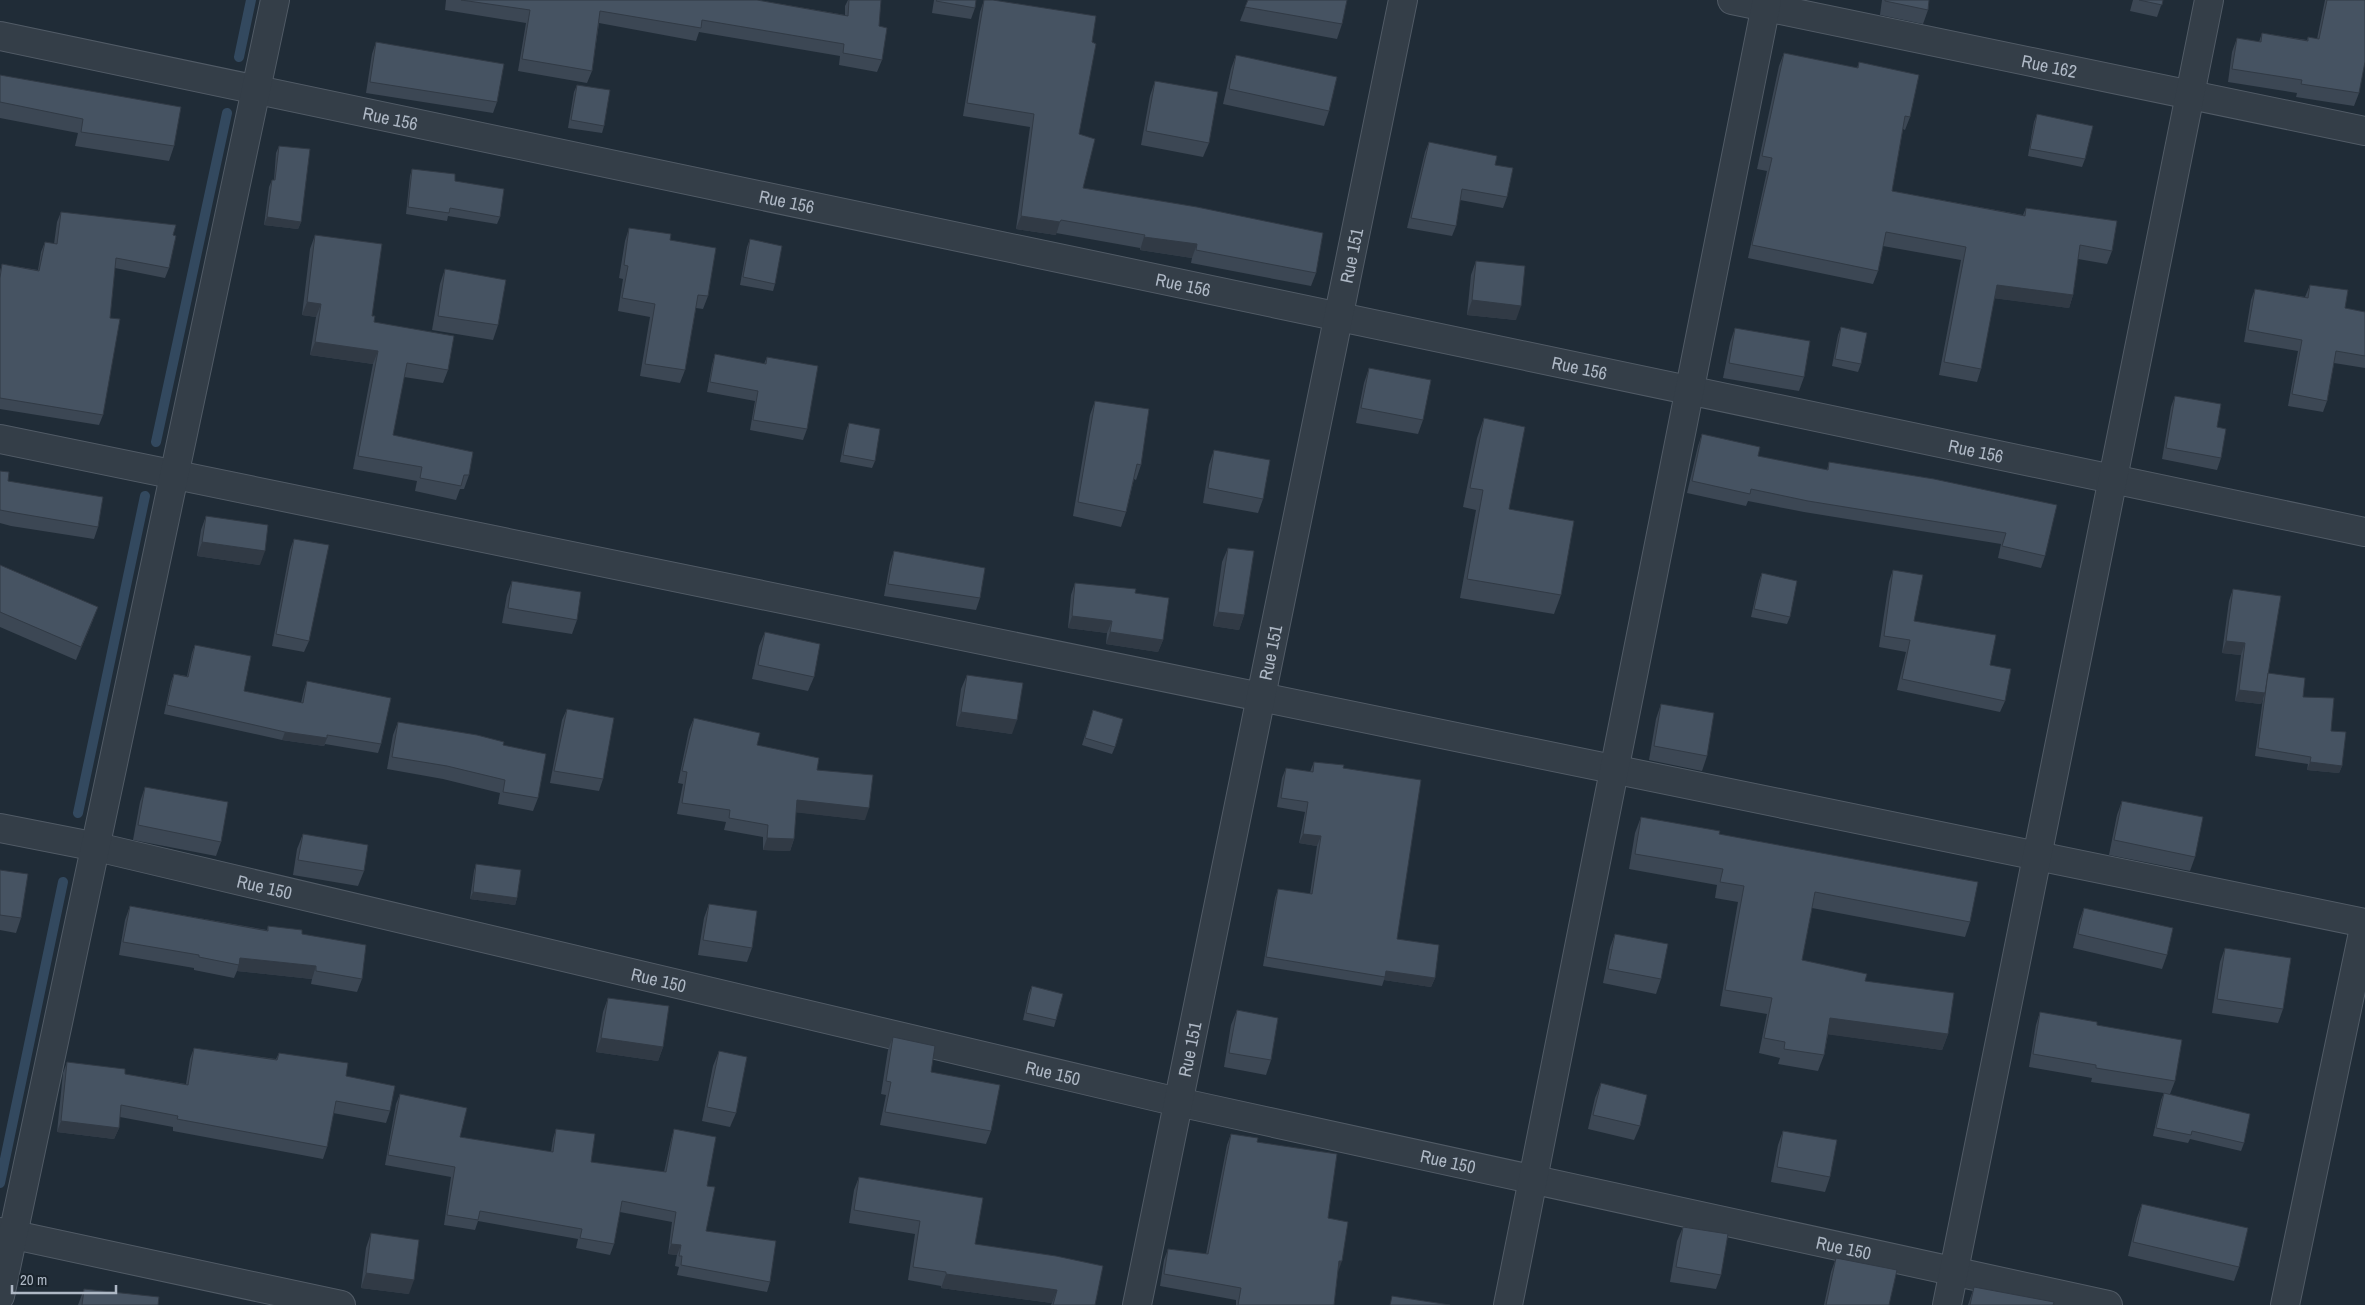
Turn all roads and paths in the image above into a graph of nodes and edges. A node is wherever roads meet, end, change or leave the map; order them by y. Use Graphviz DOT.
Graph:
graph roads {
  1 [pos="275,0"];
  2 [pos="1403,0"];
  3 [pos="1732,0"];
  4 [pos="2209,0"];
  5 [pos="1767,3"];
  6 [pos="0,36"];
  7 [pos="256,90"];
  8 [pos="2190,95"];
  9 [pos="2365,131"];
  10 [pos="1339,317"];
  11 [pos="1690,390"];
  12 [pos="0,438"];
  13 [pos="174,474"];
  14 [pos="2113,479"];
  15 [pos="2365,532"];
  16 [pos="1261,696"];
  17 [pos="1614,768"];
  18 [pos="0,828"];
  19 [pos="97,847"];
  20 [pos="2037,855"];
  21 [pos="1178,1102"];
  22 [pos="1533,1180"];
  23 [pos="7,1234"];
  24 [pos="1954,1271"];
  25 [pos="0,1296"];
  26 [pos="341,1305"];
  27 [pos="1137,1305"];
  28 [pos="1508,1305"];
  29 [pos="1947,1305"];
  30 [pos="2108,1305"];
  31 [pos="2285,1305"];
  1 -- 7 [label="street"];
  2 -- 10 [label="street, Rue 151"];
  3 -- 5 [label="street, Rue 162"];
  4 -- 8 [label="street"];
  5 -- 8 [label="street, Rue 162"];
  5 -- 11 [label="street"];
  6 -- 7 [label="street, Rue 156"];
  7 -- 10 [label="street, Rue 156"];
  7 -- 13 [label="street"];
  8 -- 9 [label="street, Rue 162"];
  8 -- 14 [label="street"];
  10 -- 11 [label="street, Rue 156"];
  10 -- 16 [label="street, Rue 151"];
  11 -- 14 [label="street, Rue 156"];
  11 -- 17 [label="street"];
  12 -- 13 [label="street"];
  13 -- 16 [label="street"];
  13 -- 19 [label="street"];
  14 -- 15 [label="street, Rue 156"];
  14 -- 20 [label="street"];
  16 -- 17 [label="street"];
  16 -- 21 [label="street, Rue 151"];
  17 -- 20 [label="street"];
  17 -- 22 [label="street"];
  18 -- 19 [label="street, Rue 150"];
  19 -- 21 [label="street, Rue 150"];
  19 -- 23 [label="street"];
  20 -- 24 [label="street"];
  20 -- 31 [label="street"];
  21 -- 22 [label="street, Rue 150"];
  21 -- 27 [label="street, Rue 151"];
  22 -- 24 [label="street, Rue 150"];
  22 -- 28 [label="street"];
  23 -- 25 [label="street"];
  23 -- 26 [label="street"];
  24 -- 29 [label="street"];
  24 -- 30 [label="street, Rue 150"];
}
